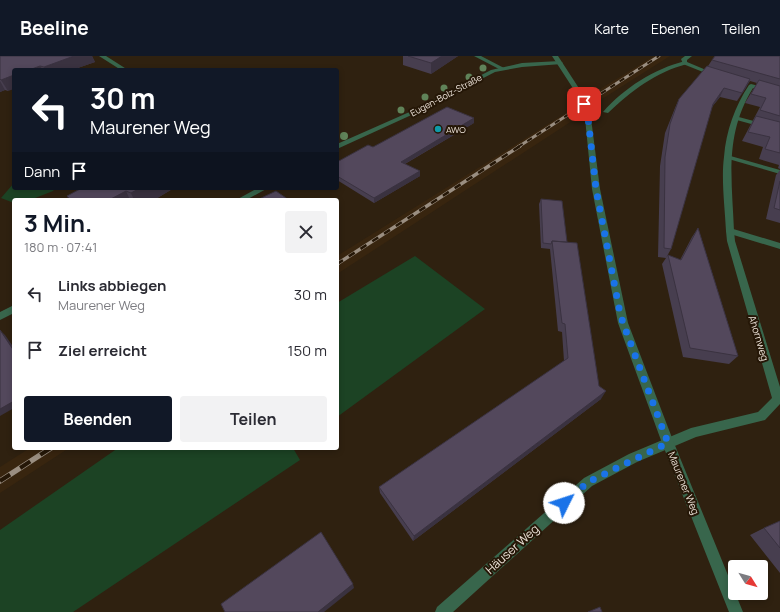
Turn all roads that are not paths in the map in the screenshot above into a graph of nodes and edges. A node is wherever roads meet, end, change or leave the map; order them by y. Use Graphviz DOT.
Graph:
graph roads {
  1 [pos="102,56"];
  2 [pos="477,56"];
  3 [pos="689,56"];
  4 [pos="557,59"];
  5 [pos="685,63"];
  6 [pos="122,68"];
  7 [pos="502,68"];
  8 [pos="721,76"];
  9 [pos="780,93"];
  10 [pos="606,112"];
  11 [pos="734,118"];
  12 [pos="780,130"];
  13 [pos="339,147"];
  14 [pos="726,157"];
  15 [pos="780,172"];
  16 [pos="260,190"];
  17 [pos="244,198"];
  18 [pos="730,231"];
  19 [pos="780,246"];
  20 [pos="12,310"];
  21 [pos="0,316"];
  22 [pos="668,443"];
  23 [pos="442,612"];
  24 [pos="736,612"];
  1 -- 6 [label="street"];
  2 -- 7 [label="street"];
  3 -- 5 [label="street"];
  4 -- 7 [label="street, Eugen-Bolz-Straße"];
  4 -- 22 [label="street, Maurener Weg"];
  5 -- 8 [label="street"];
  5 -- 10 [label="street"];
  7 -- 13 [label="street, Eugen-Bolz-Straße"];
  9 -- 11 [label="street, Ahornweg"];
  11 -- 12 [label="street"];
  11 -- 14 [label="street, Ahornweg"];
  14 -- 15 [label="street"];
  14 -- 18 [label="street, Ahornweg"];
  16 -- 17 [label="street"];
  18 -- 19 [label="street"];
  18 -- 22 [label="street, Ahornweg"];
  20 -- 21 [label="street"];
  22 -- 23 [label="street, Häuser Weg"];
  22 -- 24 [label="street, Maurener Weg"];
}
